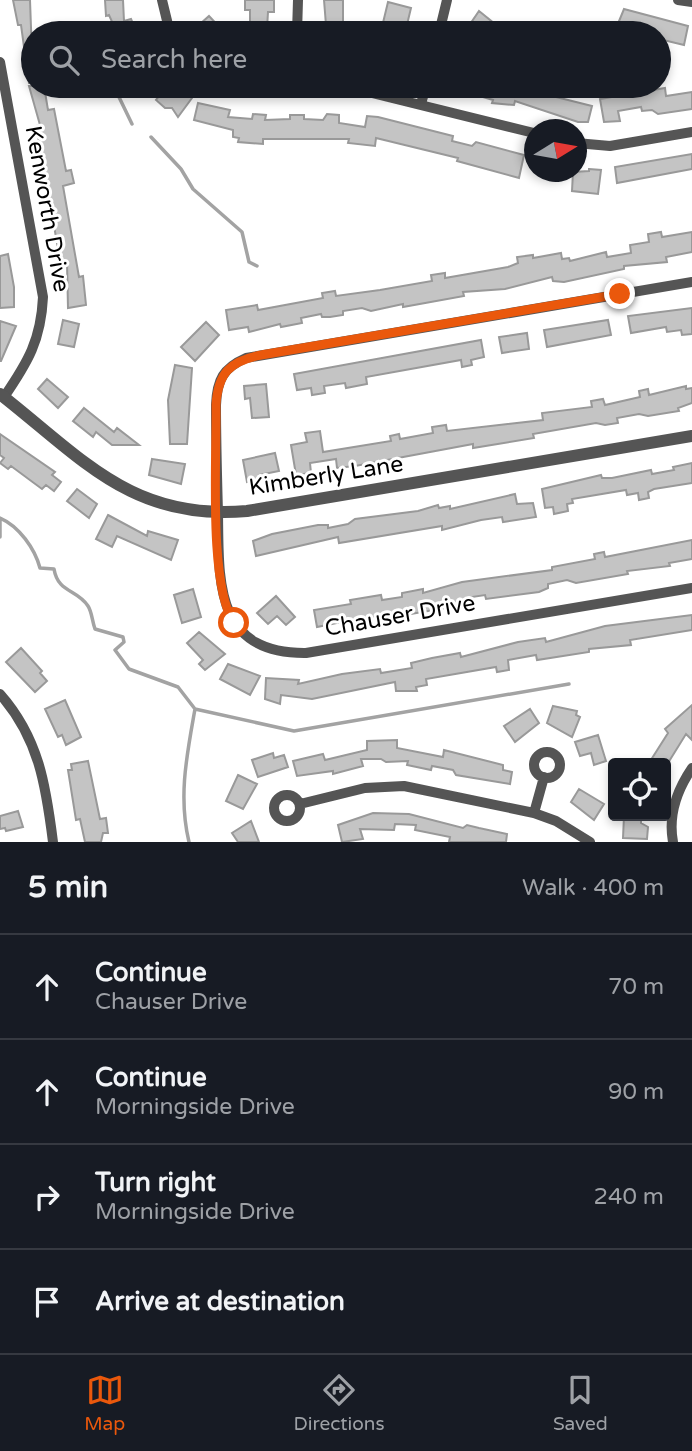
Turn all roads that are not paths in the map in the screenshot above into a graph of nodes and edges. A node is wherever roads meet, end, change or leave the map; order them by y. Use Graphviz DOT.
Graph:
graph roads {
  1 [pos="162,0"];
  2 [pos="298,0"];
  3 [pos="447,0"];
  4 [pos="678,0"];
  5 [pos="692,2"];
  6 [pos="167,21"];
  7 [pos="297,21"];
  8 [pos="442,21"];
  9 [pos="0,62"];
  10 [pos="394,98"];
  11 [pos="423,98"];
  12 [pos="421,104"];
  13 [pos="524,130"];
  14 [pos="692,132"];
  15 [pos="587,144"];
  16 [pos="692,282"];
  17 [pos="2,395"];
  18 [pos="692,436"];
  19 [pos="218,513"];
  20 [pos="692,588"];
  21 [pos="0,694"];
  22 [pos="692,768"];
  23 [pos="544,777"];
  24 [pos="300,804"];
  25 [pos="534,813"];
  26 [pos="53,842"];
  27 [pos="590,842"];
  28 [pos="673,842"];
  1 -- 6 [label="street"];
  2 -- 7 [label="street"];
  3 -- 8 [label="street"];
  4 -- 5 [label="street"];
  9 -- 17 [label="street, Kenworth Drive"];
  10 -- 12 [label="street"];
  11 -- 12 [label="street"];
  12 -- 13 [label="street"];
  14 -- 15 [label="street"];
  16 -- 19 [label="street, Chauser Drive"];
  17 -- 19 [label="street, Kimberly Lane"];
  18 -- 19 [label="street, Kimberly Lane"];
  19 -- 20 [label="street, Chauser Drive"];
  21 -- 26 [label="street"];
  22 -- 28 [label="street"];
  23 -- 25 [label="street"];
  24 -- 25 [label="street"];
  25 -- 27 [label="street"];
}
